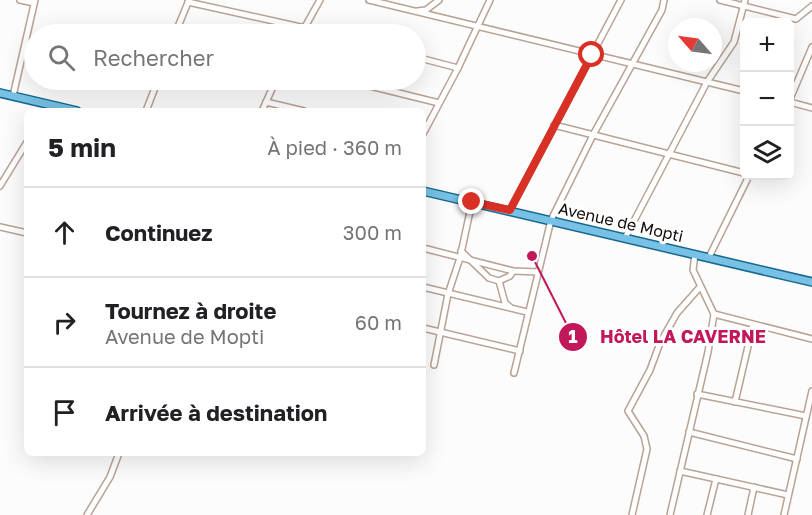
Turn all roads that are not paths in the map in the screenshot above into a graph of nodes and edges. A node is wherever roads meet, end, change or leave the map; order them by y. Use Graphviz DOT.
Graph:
graph roads {
  1 [pos="20,0"];
  2 [pos="320,0"];
  3 [pos="369,0"];
  4 [pos="399,0"];
  5 [pos="406,0"];
  6 [pos="439,0"];
  7 [pos="490,0"];
  8 [pos="621,0"];
  9 [pos="664,0"];
  10 [pos="720,0"];
  11 [pos="188,1"];
  12 [pos="34,2"];
  13 [pos="744,3"];
  14 [pos="392,6"];
  15 [pos="812,6"];
  16 [pos="403,8"];
  17 [pos="414,12"];
  18 [pos="29,24"];
  19 [pos="179,24"];
  20 [pos="292,24"];
  21 [pos="307,24"];
  22 [pos="476,27"];
  23 [pos="24,47"];
  24 [pos="812,47"];
  25 [pos="592,55"];
  26 [pos="426,60"];
  27 [pos="631,64"];
  28 [pos="458,68"];
  29 [pos="707,82"];
  30 [pos="794,88"];
  31 [pos="154,90"];
  32 [pos="271,90"];
  33 [pos="386,90"];
  34 [pos="740,90"];
  35 [pos="1,95"];
  36 [pos="13,96"];
  37 [pos="266,102"];
  38 [pos="794,102"];
  39 [pos="439,103"];
  40 [pos="50,108"];
  41 [pos="147,108"];
  42 [pos="263,108"];
  43 [pos="291,108"];
  44 [pos="812,108"];
  45 [pos="554,125"];
  46 [pos="426,128"];
  47 [pos="593,135"];
  48 [pos="24,147"];
  49 [pos="671,154"];
  50 [pos="740,172"];
  51 [pos="747,180"];
  52 [pos="0,186"];
  53 [pos="426,192"];
  54 [pos="472,202"];
  55 [pos="510,210"];
  56 [pos="551,220"];
  57 [pos="0,227"];
  58 [pos="24,232"];
  59 [pos="625,238"];
  60 [pos="426,249"];
  61 [pos="461,250"];
  62 [pos="695,254"];
  63 [pos="709,257"];
  64 [pos="459,258"];
  65 [pos="471,261"];
  66 [pos="513,271"];
  67 [pos="538,272"];
  68 [pos="499,281"];
  69 [pos="812,282"];
  70 [pos="700,287"];
  71 [pos="426,288"];
  72 [pos="448,294"];
  73 [pos="513,309"];
  74 [pos="527,312"];
  75 [pos="714,314"];
  76 [pos="753,325"];
  77 [pos="426,329"];
  78 [pos="442,332"];
  79 [pos="812,339"];
  80 [pos="520,351"];
  81 [pos="434,365"];
  82 [pos="514,373"];
  83 [pos="812,391"];
  84 [pos="697,394"];
  85 [pos="735,402"];
  86 [pos="806,416"];
  87 [pos="689,432"];
  88 [pos="118,456"];
  89 [pos="797,459"];
  90 [pos="680,471"];
  91 [pos="716,479"];
  92 [pos="754,487"];
  93 [pos="789,495"];
  94 [pos="87,515"];
  95 [pos="632,515"];
  96 [pos="670,515"];
  97 [pos="707,515"];
  98 [pos="748,515"];
  99 [pos="784,515"];
  1 -- 12 [label="street"];
  2 -- 21 [label="street"];
  3 -- 14 [label="street"];
  4 -- 14 [label="street"];
  5 -- 16 [label="street"];
  6 -- 17 [label="street"];
  7 -- 22 [label="street"];
  8 -- 25 [label="street"];
  9 -- 27 [label="street"];
  10 -- 13 [label="street"];
  11 -- 19 [label="street"];
  11 -- 20 [label="street"];
  12 -- 18 [label="street"];
  13 -- 15 [label="street"];
  13 -- 29 [label="street"];
  14 -- 16 [label="street"];
  16 -- 17 [label="street"];
  17 -- 22 [label="street"];
  22 -- 25 [label="street"];
  22 -- 28 [label="street"];
  23 -- 36 [label="street"];
  24 -- 30 [label="street"];
  25 -- 27 [label="street"];
  25 -- 45 [label="street"];
  26 -- 28 [label="street"];
  27 -- 29 [label="street"];
  27 -- 47 [label="street"];
  28 -- 39 [label="street"];
  29 -- 34 [label="street"];
  29 -- 49 [label="street"];
  31 -- 41 [label="street"];
  32 -- 37 [label="street"];
  33 -- 39 [label="street"];
  35 -- 36 [label="main road"];
  36 -- 40 [label="main road"];
  37 -- 42 [label="street"];
  37 -- 43 [label="street"];
  38 -- 44 [label="street"];
  39 -- 46 [label="street"];
  45 -- 47 [label="street"];
  45 -- 55 [label="street"];
  47 -- 49 [label="street"];
  47 -- 56 [label="street"];
  48 -- 52 [label="street"];
  49 -- 50 [label="street"];
  49 -- 59 [label="street"];
  51 -- 63 [label="street"];
  53 -- 54 [label="main road, Avenue de Mopti"];
  54 -- 55 [label="main road, Avenue de Mopti"];
  54 -- 61 [label="street"];
  55 -- 56 [label="main road, Avenue de Mopti"];
  56 -- 59 [label="main road, Avenue de Mopti"];
  56 -- 67 [label="street"];
  57 -- 58 [label="street"];
  59 -- 62 [label="main road, Avenue de Mopti"];
  60 -- 64 [label="street"];
  61 -- 64 [label="street"];
  61 -- 65 [label="street"];
  62 -- 63 [label="main road, Avenue de Mopti"];
  62 -- 70 [label="street"];
  63 -- 69 [label="main road, Avenue de Mopti"];
  64 -- 65 [label="street"];
  64 -- 72 [label="street"];
  65 -- 66 [label="street"];
  65 -- 68 [label="street"];
  66 -- 67 [label="street"];
  66 -- 68 [label="street"];
  67 -- 74 [label="street"];
  68 -- 73 [label="street"];
  70 -- 75 [label="street"];
  70 -- 95 [label="street"];
  71 -- 72 [label="street"];
  72 -- 73 [label="street"];
  72 -- 78 [label="street"];
  73 -- 74 [label="street"];
  74 -- 80 [label="street"];
  75 -- 76 [label="street"];
  75 -- 84 [label="street"];
  76 -- 79 [label="street"];
  76 -- 85 [label="street"];
  77 -- 78 [label="street"];
  78 -- 80 [label="street"];
  78 -- 81 [label="street"];
  80 -- 82 [label="street"];
  83 -- 86 [label="street"];
  84 -- 85 [label="street"];
  84 -- 87 [label="street"];
  85 -- 86 [label="street"];
  86 -- 89 [label="street"];
  87 -- 89 [label="street"];
  87 -- 90 [label="street"];
  88 -- 94 [label="street"];
  89 -- 93 [label="street"];
  90 -- 91 [label="street"];
  90 -- 96 [label="street"];
  91 -- 92 [label="street"];
  91 -- 97 [label="street"];
  92 -- 93 [label="street"];
  92 -- 98 [label="street"];
  93 -- 99 [label="street"];
}
